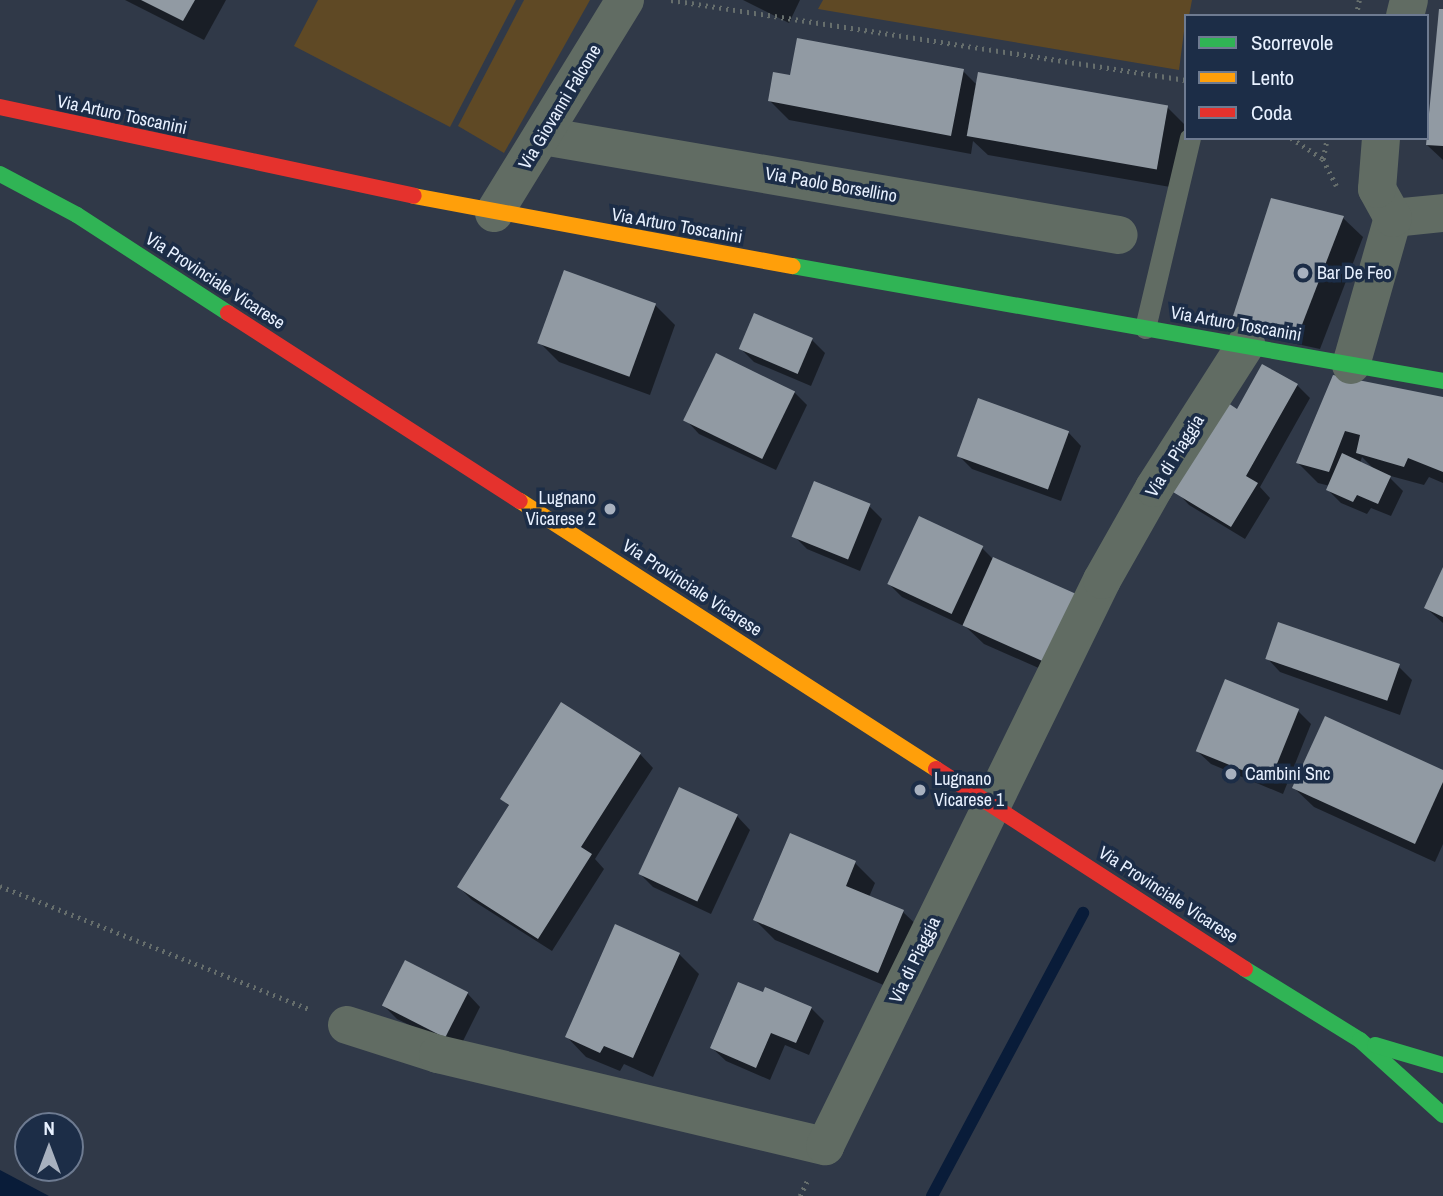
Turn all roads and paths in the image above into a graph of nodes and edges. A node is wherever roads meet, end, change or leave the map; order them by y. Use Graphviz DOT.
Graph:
graph roads {
  1 [pos="625,0"];
  2 [pos="671,0"];
  3 [pos="1184,80"];
  4 [pos="0,107"];
  5 [pos="543,136"];
  6 [pos="1190,140"];
  7 [pos="1294,140"];
  8 [pos="1327,140"];
  9 [pos="1381,140"];
  10 [pos="1323,159"];
  11 [pos="0,174"];
  12 [pos="1338,188"];
  13 [pos="494,213"];
  14 [pos="1443,213"];
  15 [pos="1393,218"];
  16 [pos="1119,235"];
  17 [pos="1145,328"];
  18 [pos="1246,344"];
  19 [pos="1352,365"];
  20 [pos="1443,380"];
  21 [pos="990,804"];
  22 [pos="0,886"];
  23 [pos="347,1025"];
  24 [pos="1360,1040"];
  25 [pos="1443,1065"];
  26 [pos="1443,1115"];
  1 -- 5 [label="street, Via Giovanni Falcone"];
  2 -- 3 [label="path"];
  4 -- 13 [label="main road, Via Arturo Toscanini"];
  5 -- 13 [label="street, Via Giovanni Falcone"];
  5 -- 16 [label="street, Via Paolo Borsellino"];
  6 -- 17 [label="lane"];
  7 -- 10 [label="path"];
  8 -- 10 [label="path"];
  9 -- 15 [label="street"];
  10 -- 12 [label="path"];
  11 -- 21 [label="main road, Via Provinciale Vicarese"];
  13 -- 17 [label="main road, Via Arturo Toscanini"];
  14 -- 15 [label="street"];
  15 -- 19 [label="street"];
  17 -- 18 [label="main road, Via Arturo Toscanini"];
  18 -- 19 [label="main road, Via Arturo Toscanini"];
  18 -- 21 [label="street, Via di Piaggia"];
  19 -- 20 [label="main road, Via Arturo Toscanini"];
  21 -- 23 [label="street, Via di Piaggia"];
  21 -- 24 [label="main road, Via Provinciale Vicarese"];
  22 -- 23 [label="path"];
  24 -- 25 [label="main road, Via Provinciale Vicarese"];
  24 -- 26 [label="main road, Via Provinciale Vicarese"];
}
